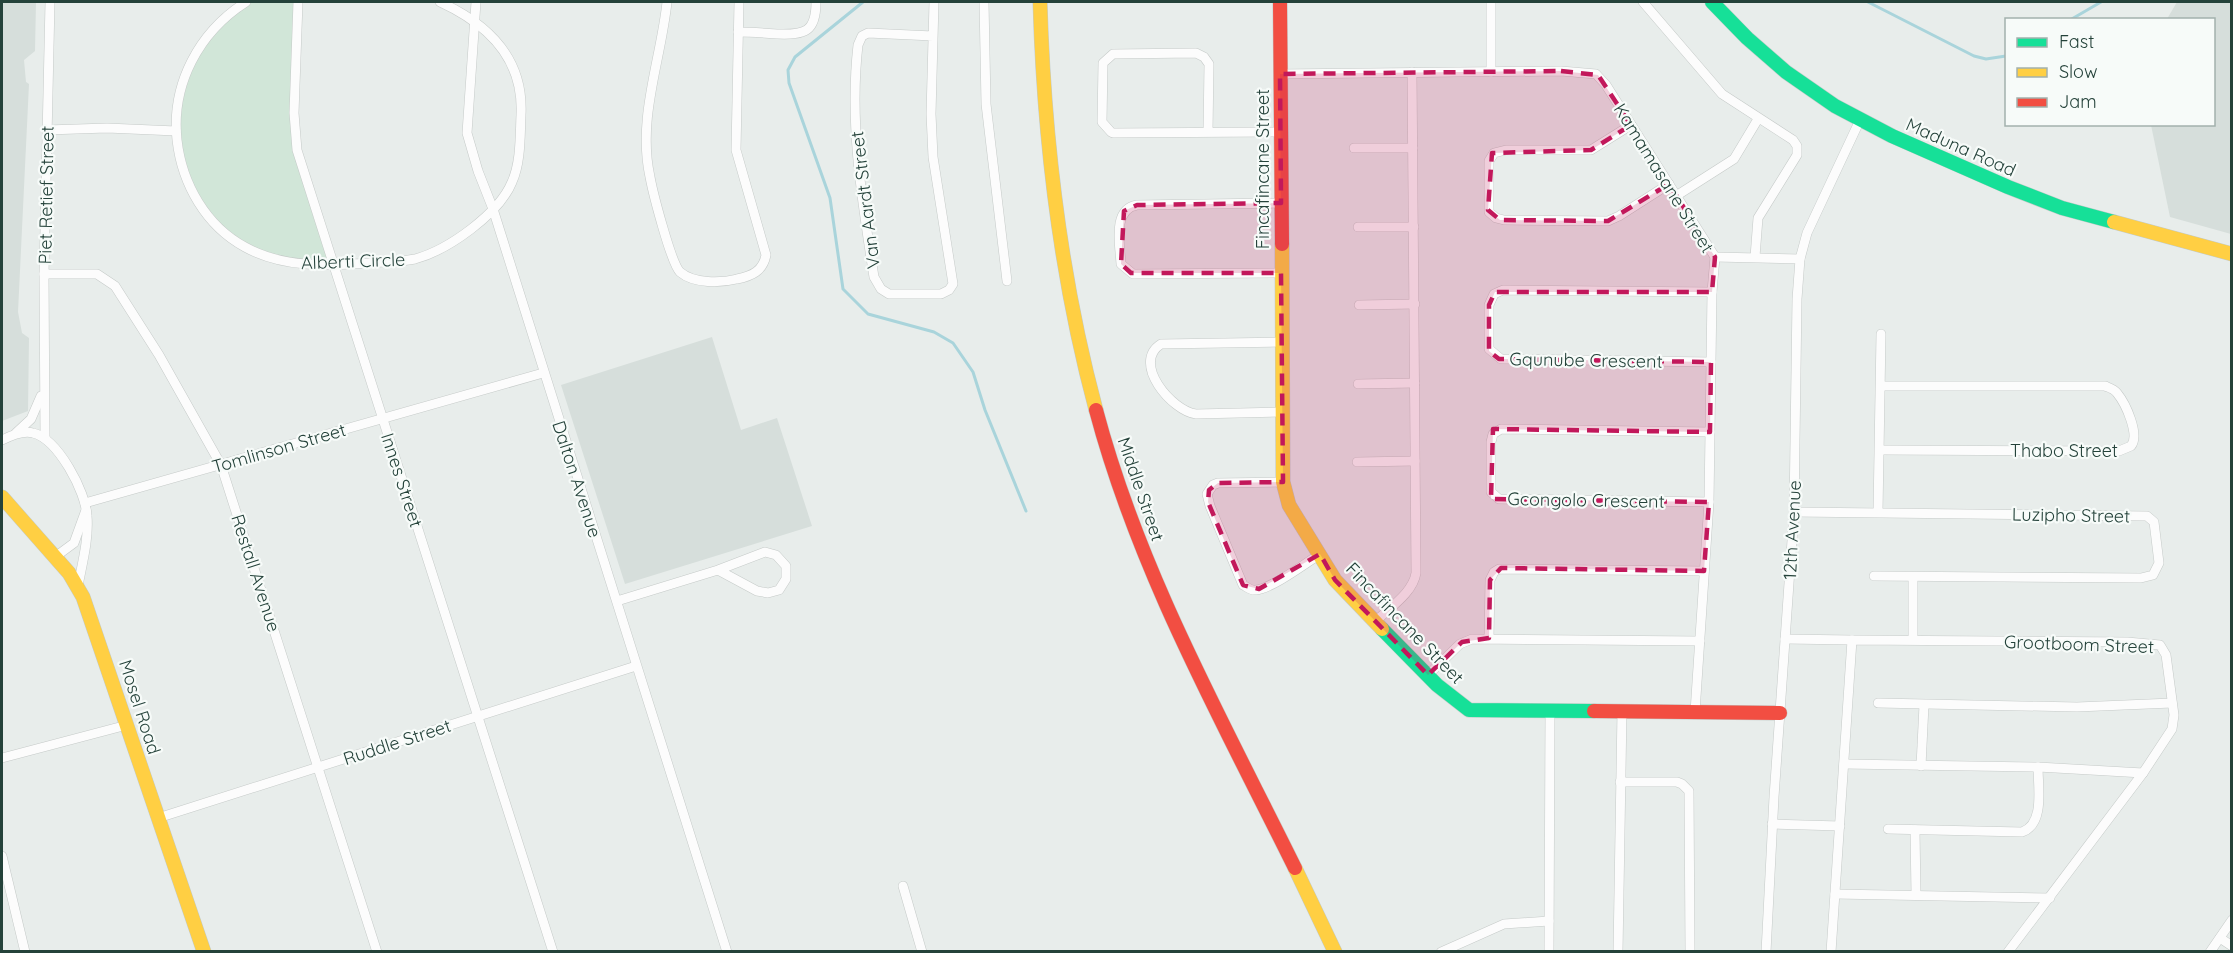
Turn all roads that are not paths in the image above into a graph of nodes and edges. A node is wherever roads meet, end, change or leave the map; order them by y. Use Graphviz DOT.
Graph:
graph roads {
  1 [pos="50,2"];
  2 [pos="246,2"];
  3 [pos="298,2"];
  4 [pos="440,2"];
  5 [pos="476,2"];
  6 [pos="667,2"];
  7 [pos="739,2"];
  8 [pos="816,2"];
  9 [pos="934,2"];
  10 [pos="984,2"];
  11 [pos="1040,2"];
  12 [pos="1280,2"];
  13 [pos="1491,2"];
  14 [pos="1643,2"];
  15 [pos="1712,2"];
  16 [pos="474,21"];
  17 [pos="738,32"];
  18 [pos="933,36"];
  19 [pos="1412,72"];
  20 [pos="1491,72"];
  21 [pos="1280,74"];
  22 [pos="1758,119"];
  23 [pos="1860,120"];
  24 [pos="1631,125"];
  25 [pos="47,130"];
  26 [pos="176,131"];
  27 [pos="1208,132"];
  28 [pos="1280,132"];
  29 [pos="1354,148"];
  30 [pos="1413,148"];
  31 [pos="1669,184"];
  32 [pos="1676,196"];
  33 [pos="1281,203"];
  34 [pos="493,209"];
  35 [pos="1358,226"];
  36 [pos="1413,227"];
  37 [pos="2232,254"];
  38 [pos="1715,257"];
  39 [pos="1755,257"];
  40 [pos="1800,258"];
  41 [pos="334,265"];
  42 [pos="1281,273"];
  43 [pos="44,274"];
  44 [pos="1007,281"];
  45 [pos="1712,292"];
  46 [pos="1415,304"];
  47 [pos="1359,305"];
  48 [pos="1881,333"];
  49 [pos="1282,342"];
  50 [pos="1711,362"];
  51 [pos="543,373"];
  52 [pos="1415,383"];
  53 [pos="1358,384"];
  54 [pos="1881,386"];
  55 [pos="43,389"];
  56 [pos="1282,412"];
  57 [pos="382,419"];
  58 [pos="1710,432"];
  59 [pos="11,436"];
  60 [pos="45,438"];
  61 [pos="2,440"];
  62 [pos="1880,450"];
  63 [pos="1415,461"];
  64 [pos="1357,462"];
  65 [pos="221,465"];
  66 [pos="1283,482"];
  67 [pos="2,497"];
  68 [pos="1709,502"];
  69 [pos="86,506"];
  70 [pos="1794,512"];
  71 [pos="1878,512"];
  72 [pos="1320,554"];
  73 [pos="55,558"];
  74 [pos="718,570"];
  75 [pos="1704,571"];
  76 [pos="1874,576"];
  77 [pos="1913,577"];
  78 [pos="78,586"];
  79 [pos="617,601"];
  80 [pos="1376,621"];
  81 [pos="1489,638"];
  82 [pos="1785,639"];
  83 [pos="1913,639"];
  84 [pos="1852,640"];
  85 [pos="1700,641"];
  86 [pos="636,666"];
  87 [pos="1428,675"];
  88 [pos="1878,704"];
  89 [pos="2172,704"];
  90 [pos="1924,705"];
  91 [pos="1550,711"];
  92 [pos="1622,711"];
  93 [pos="1695,712"];
  94 [pos="1780,713"];
  95 [pos="476,716"];
  96 [pos="127,725"];
  97 [pos="2,758"];
  98 [pos="1844,764"];
  99 [pos="1922,766"];
  100 [pos="318,767"];
  101 [pos="2038,767"];
  102 [pos="2143,773"];
  103 [pos="1620,782"];
  104 [pos="158,818"];
  105 [pos="1772,824"];
  106 [pos="1840,826"];
  107 [pos="1888,829"];
  108 [pos="1915,830"];
  109 [pos="2,856"];
  110 [pos="903,886"];
  111 [pos="1835,894"];
  112 [pos="1916,895"];
  113 [pos="2049,898"];
  114 [pos="2232,920"];
  115 [pos="1549,921"];
  116 [pos="2220,938"];
  117 [pos="2232,946"];
  118 [pos="25,951"];
  119 [pos="204,951"];
  120 [pos="377,951"];
  121 [pos="553,951"];
  122 [pos="727,951"];
  123 [pos="922,951"];
  124 [pos="1335,951"];
  125 [pos="1441,951"];
  126 [pos="1549,951"];
  127 [pos="1618,951"];
  128 [pos="1690,951"];
  129 [pos="1766,951"];
  130 [pos="1831,951"];
  131 [pos="2008,951"];
  132 [pos="2210,951"];
  1 -- 25 [label="street, Piet Retief Street"];
  2 -- 26 [label="street, Alberti Circle"];
  3 -- 41 [label="street, Innes Street"];
  4 -- 16 [label="street, Alberti Circle"];
  5 -- 16 [label="street, Dalton Avenue"];
  6 -- 17 [label="street"];
  7 -- 17 [label="street"];
  8 -- 17 [label="street"];
  9 -- 18 [label="street, Van Aardt Street"];
  10 -- 44 [label="street"];
  11 -- 124 [label="street, Middle Street"];
  12 -- 21 [label="street, Fincafincane Street"];
  13 -- 20 [label="street"];
  14 -- 22 [label="street"];
  15 -- 23 [label="street, Maduna Road"];
  16 -- 34 [label="street, Dalton Avenue"];
  16 -- 34 [label="street, Alberti Circle"];
  18 -- 18 [label="street, Van Aardt Street"];
  19 -- 20 [label="street, Kamamasane Street"];
  19 -- 21 [label="street, Kamamasane Street"];
  19 -- 30 [label="street"];
  20 -- 24 [label="street, Kamamasane Street"];
  21 -- 28 [label="street, Fincafincane Street"];
  22 -- 32 [label="street"];
  22 -- 39 [label="street"];
  23 -- 37 [label="street, Maduna Road"];
  23 -- 40 [label="street, 12th Avenue"];
  24 -- 31 [label="street, Kamamasane Street"];
  24 -- 31 [label="street"];
  25 -- 26 [label="street"];
  25 -- 43 [label="street, Piet Retief Street"];
  26 -- 41 [label="street, Alberti Circle"];
  27 -- 27 [label="street"];
  27 -- 28 [label="street"];
  28 -- 33 [label="street, Fincafincane Street"];
  29 -- 30 [label="street"];
  30 -- 36 [label="street"];
  31 -- 32 [label="street, Kamamasane Street"];
  32 -- 38 [label="street, Kamamasane Street"];
  33 -- 42 [label="street, Fincafincane Street"];
  33 -- 42 [label="street"];
  34 -- 41 [label="street, Alberti Circle"];
  34 -- 51 [label="street, Dalton Avenue"];
  35 -- 36 [label="street"];
  36 -- 46 [label="street"];
  38 -- 39 [label="street"];
  38 -- 45 [label="street, Kamamasane Street"];
  39 -- 40 [label="street"];
  40 -- 70 [label="street, 12th Avenue"];
  41 -- 57 [label="street, Innes Street"];
  42 -- 49 [label="street, Fincafincane Street"];
  43 -- 55 [label="street, Piet Retief Street"];
  43 -- 65 [label="street, Restall Avenue"];
  45 -- 50 [label="street, Kamamasane Street"];
  45 -- 50 [label="street, Gqunube Crescent"];
  46 -- 47 [label="street"];
  46 -- 52 [label="street"];
  48 -- 54 [label="street"];
  49 -- 56 [label="street, Fincafincane Street"];
  49 -- 56 [label="street"];
  50 -- 58 [label="street, Kamamasane Street"];
  51 -- 57 [label="street, Tomlinson Street"];
  51 -- 79 [label="street, Dalton Avenue"];
  52 -- 53 [label="street"];
  52 -- 63 [label="street"];
  54 -- 62 [label="street"];
  54 -- 62 [label="street, Thabo Street"];
  55 -- 59 [label="street, Piet Retief Street"];
  55 -- 60 [label="street, Piet Retief Street"];
  56 -- 66 [label="street, Fincafincane Street"];
  57 -- 65 [label="street, Tomlinson Street"];
  57 -- 95 [label="street, Innes Street"];
  58 -- 68 [label="street, Kamamasane Street"];
  58 -- 68 [label="street, Gcongolo Crescent"];
  59 -- 60 [label="street, Piet Retief Street"];
  59 -- 61 [label="street, Piet Retief Street"];
  60 -- 69 [label="street"];
  62 -- 71 [label="street"];
  63 -- 64 [label="street"];
  63 -- 80 [label="street"];
  65 -- 69 [label="street, Tomlinson Street"];
  65 -- 100 [label="street, Restall Avenue"];
  66 -- 72 [label="street, Fincafincane Street"];
  66 -- 72 [label="street"];
  67 -- 73 [label="street, Mosel Road"];
  68 -- 75 [label="street, Kamamasane Street"];
  69 -- 73 [label="street"];
  69 -- 78 [label="street"];
  70 -- 71 [label="street, Luzipho Street"];
  70 -- 82 [label="street, 12th Avenue"];
  71 -- 77 [label="street, Luzipho Street"];
  72 -- 80 [label="street, Fincafincane Street"];
  73 -- 78 [label="street, Mosel Road"];
  74 -- 74 [label="street"];
  74 -- 79 [label="street"];
  75 -- 81 [label="street"];
  75 -- 85 [label="street, Kamamasane Street"];
  76 -- 77 [label="street, Luzipho Street"];
  77 -- 83 [label="street"];
  78 -- 96 [label="street, Mosel Road"];
  79 -- 86 [label="street, Dalton Avenue"];
  80 -- 87 [label="street, Fincafincane Street"];
  81 -- 85 [label="street"];
  81 -- 87 [label="street"];
  82 -- 84 [label="street, Grootboom Street"];
  82 -- 94 [label="street, 12th Avenue"];
  83 -- 84 [label="street, Grootboom Street"];
  83 -- 89 [label="street, Grootboom Street"];
  84 -- 98 [label="street"];
  85 -- 93 [label="street, Kamamasane Street"];
  86 -- 95 [label="street, Ruddle Street"];
  86 -- 122 [label="street, Dalton Avenue"];
  87 -- 91 [label="street, Fincafincane Street"];
  88 -- 90 [label="street"];
  89 -- 90 [label="street"];
  89 -- 102 [label="street, Grootboom Street"];
  90 -- 99 [label="street"];
  91 -- 92 [label="street, Fincafincane Street"];
  91 -- 115 [label="street"];
  92 -- 93 [label="street, Fincafincane Street"];
  92 -- 103 [label="street"];
  93 -- 94 [label="street, Fincafincane Street"];
  94 -- 105 [label="street, 12th Avenue"];
  95 -- 100 [label="street, Ruddle Street"];
  95 -- 121 [label="street, Innes Street"];
  96 -- 97 [label="street"];
  96 -- 104 [label="street, Mosel Road"];
  98 -- 99 [label="street"];
  98 -- 106 [label="street"];
  99 -- 101 [label="street"];
  100 -- 104 [label="street, Ruddle Street"];
  100 -- 120 [label="street, Restall Avenue"];
  101 -- 102 [label="street"];
  101 -- 108 [label="street"];
  102 -- 113 [label="street, Grootboom Street"];
  103 -- 127 [label="street"];
  103 -- 128 [label="street"];
  104 -- 119 [label="street, Mosel Road"];
  105 -- 106 [label="street"];
  105 -- 129 [label="street, 12th Avenue"];
  106 -- 111 [label="street"];
  107 -- 108 [label="street"];
  108 -- 112 [label="street"];
  109 -- 118 [label="street"];
  110 -- 123 [label="street"];
  111 -- 112 [label="street"];
  111 -- 130 [label="street"];
  112 -- 113 [label="street"];
  113 -- 131 [label="street, Grootboom Street"];
  114 -- 116 [label="street"];
  115 -- 125 [label="street"];
  115 -- 126 [label="street"];
  116 -- 117 [label="street"];
  116 -- 132 [label="street"];
}
